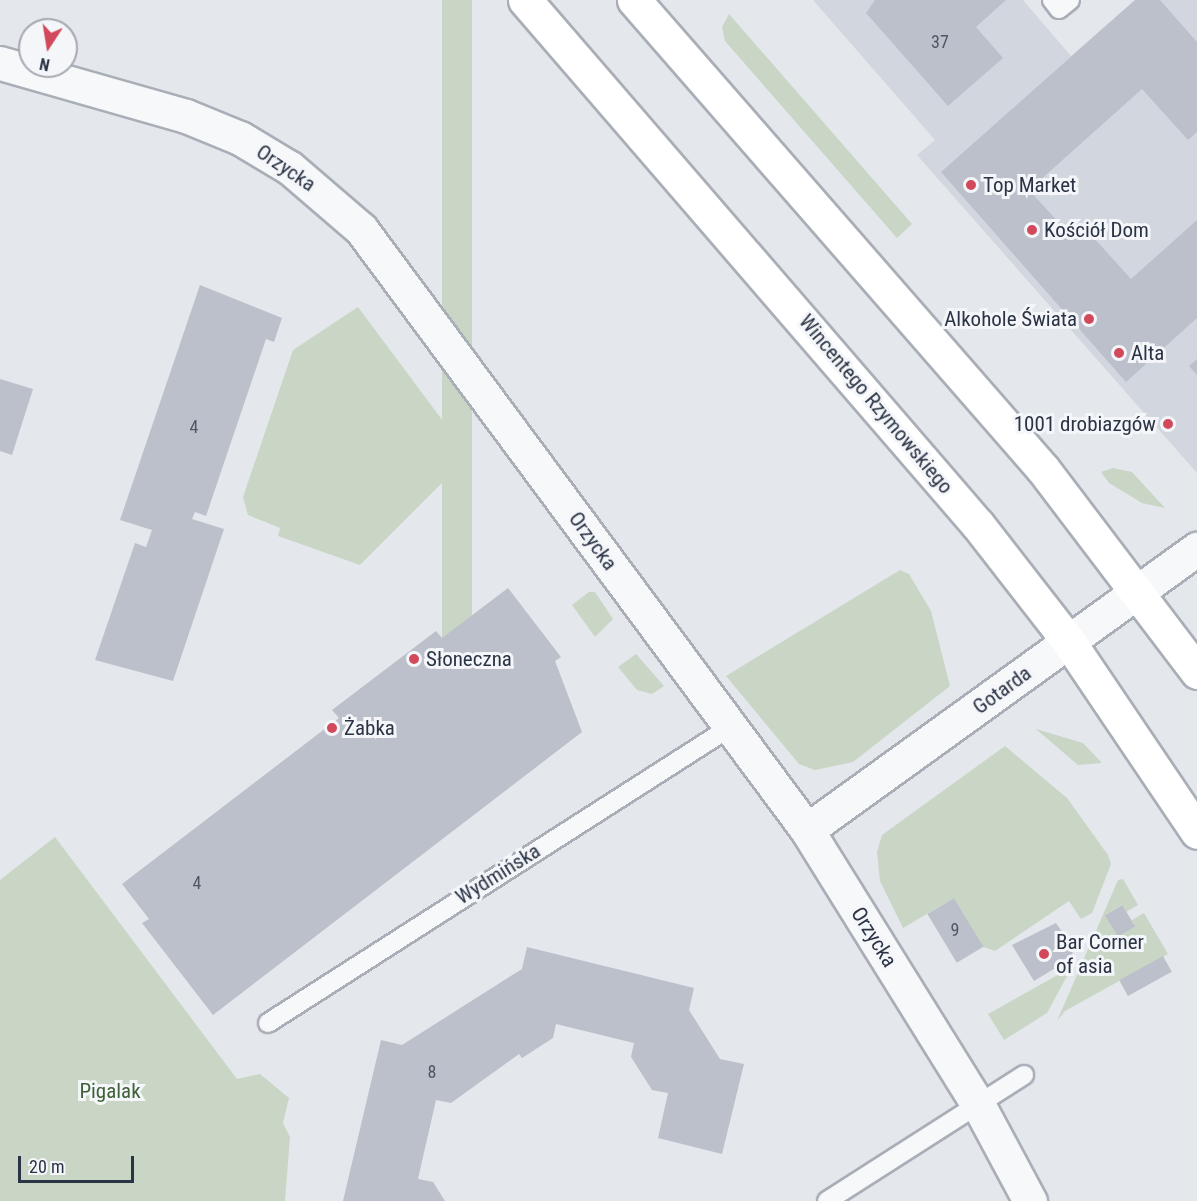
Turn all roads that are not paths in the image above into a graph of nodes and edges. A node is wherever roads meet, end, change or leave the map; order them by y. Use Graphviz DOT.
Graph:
graph roads {
  1 [pos="525,0"];
  2 [pos="634,0"];
  3 [pos="1052,0"];
  4 [pos="1070,0"];
  5 [pos="0,63"];
  6 [pos="1197,549"];
  7 [pos="1139,591"];
  8 [pos="1069,642"];
  9 [pos="1197,672"];
  10 [pos="729,728"];
  11 [pos="807,830"];
  12 [pos="1197,832"];
  13 [pos="268,1023"];
  14 [pos="1024,1075"];
  15 [pos="979,1106"];
  16 [pos="827,1201"];
  17 [pos="1030,1201"];
  1 -- 8 [label="main road, Wincentego Rzymowskiego"];
  2 -- 7 [label="main road"];
  3 -- 4 [label="lane"];
  5 -- 10 [label="street, Orzycka"];
  6 -- 7 [label="street, Gotarda"];
  7 -- 8 [label="street, Gotarda"];
  7 -- 9 [label="main road"];
  8 -- 11 [label="street, Gotarda"];
  8 -- 12 [label="main road, Wincentego Rzymowskiego"];
  10 -- 11 [label="street, Orzycka"];
  10 -- 13 [label="lane, Wydmińska"];
  11 -- 15 [label="street, Orzycka"];
  14 -- 15 [label="lane"];
  15 -- 16 [label="lane"];
  15 -- 17 [label="street, Orzycka"];
}
